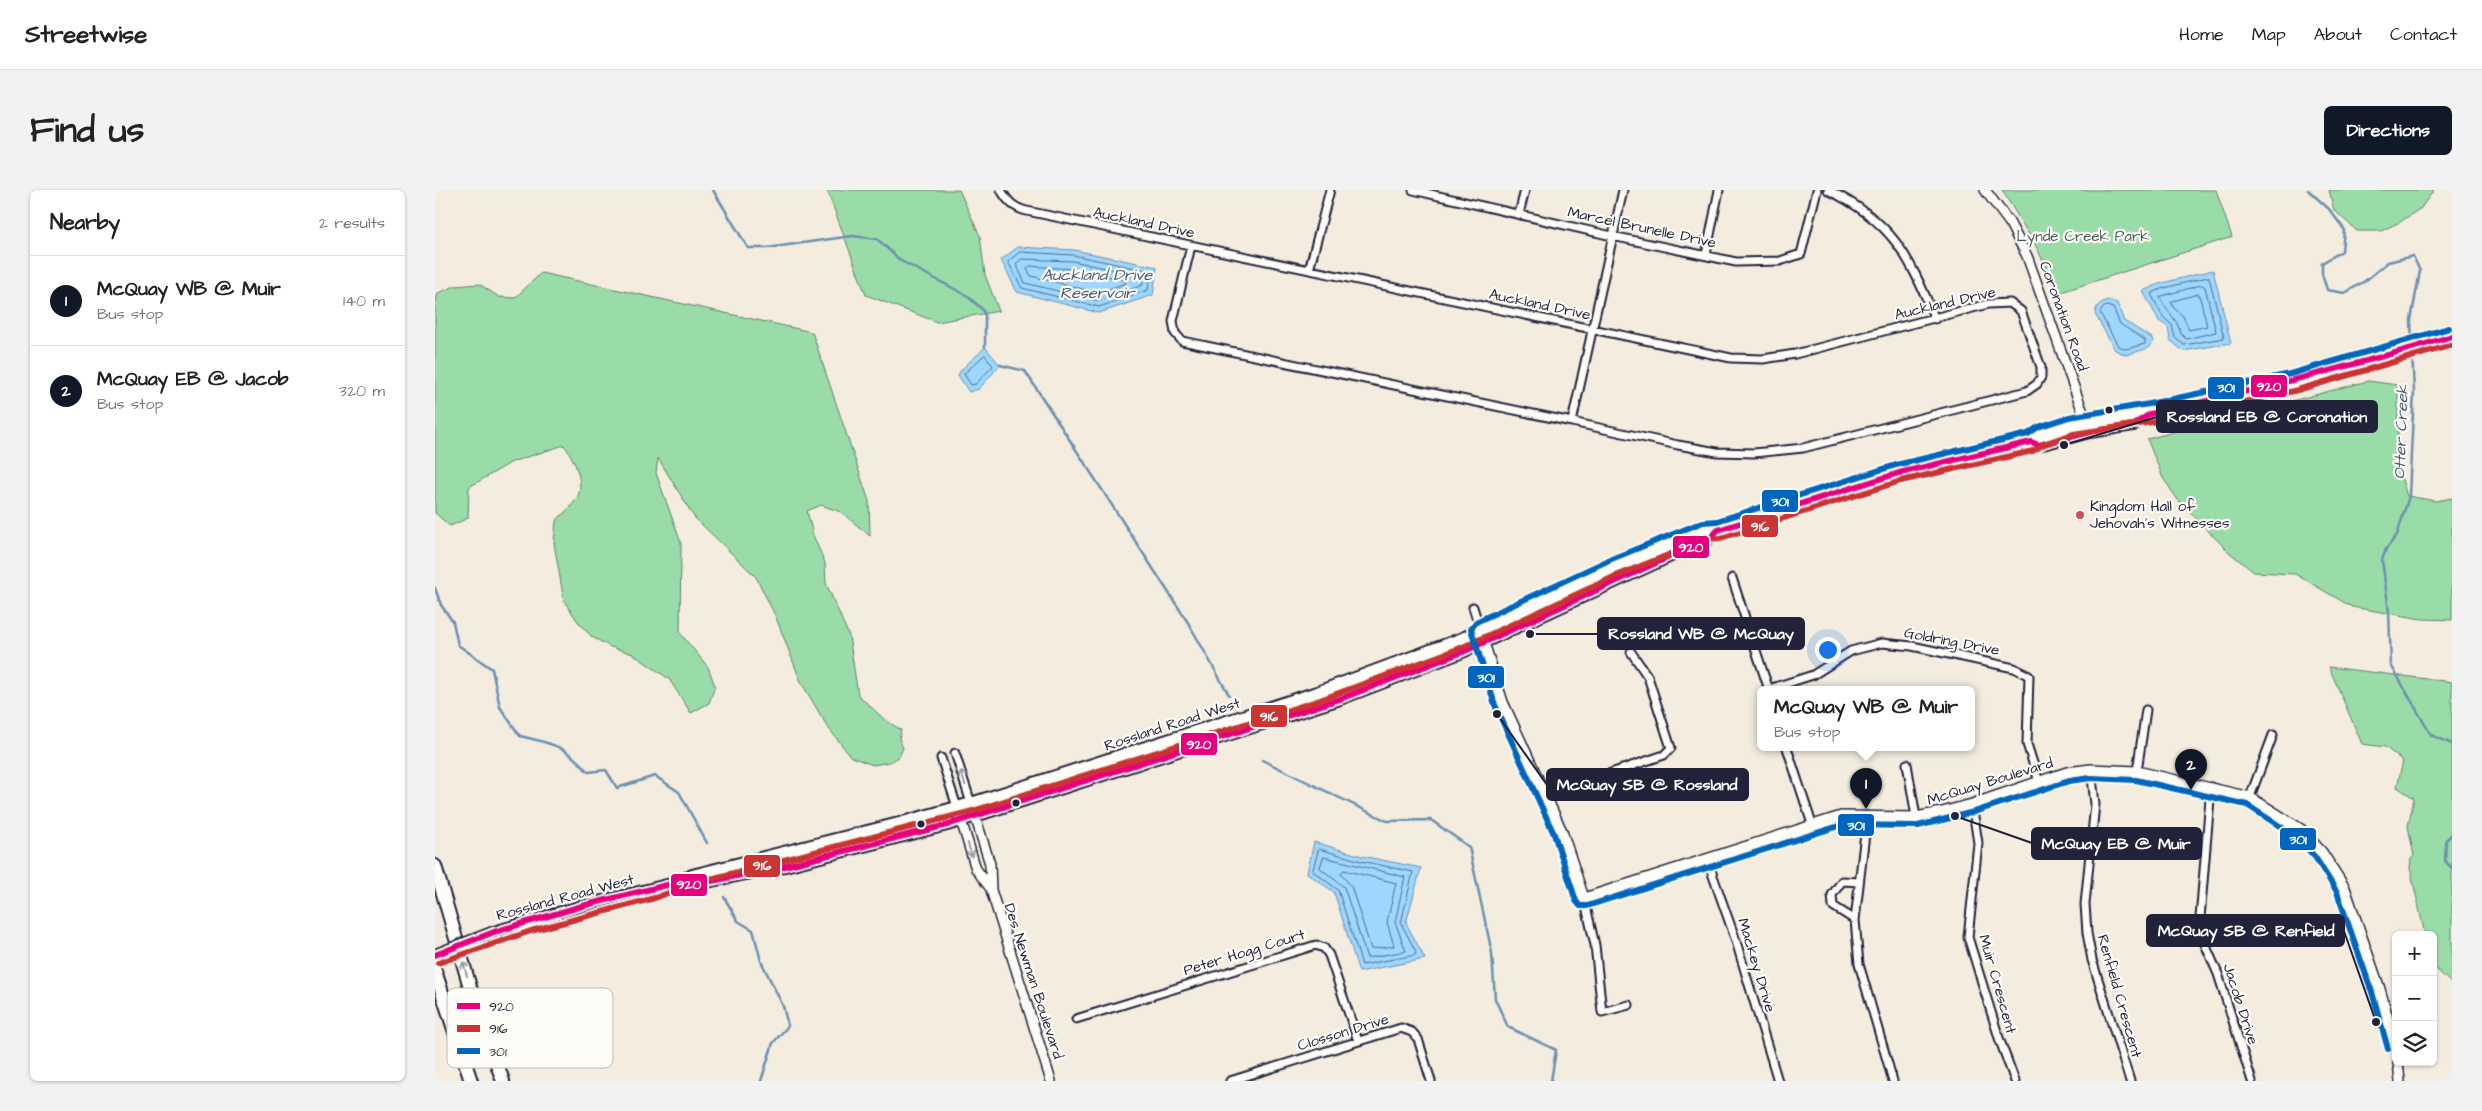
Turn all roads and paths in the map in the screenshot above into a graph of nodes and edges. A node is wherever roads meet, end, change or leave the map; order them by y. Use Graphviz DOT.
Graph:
graph roads {
  1 [pos="1001,190"];
  2 [pos="1330,190"];
  3 [pos="1413,190"];
  4 [pos="1525,190"];
  5 [pos="1623,190"];
  6 [pos="1719,190"];
  7 [pos="1817,190"];
  8 [pos="1828,190"];
  9 [pos="1985,190"];
  10 [pos="1430,192"];
  11 [pos="1519,214"];
  12 [pos="1612,236"];
  13 [pos="1191,246"];
  14 [pos="1706,255"];
  15 [pos="1309,270"];
  16 [pos="1935,319"];
  17 [pos="1592,329"];
  18 [pos="2452,336"];
  19 [pos="1572,422"];
  20 [pos="2089,428"];
  21 [pos="1718,530"];
  22 [pos="1732,578"];
  23 [pos="1473,607"];
  24 [pos="1480,630"];
  25 [pos="1483,643"];
  26 [pos="1631,652"];
  27 [pos="1768,686"];
  28 [pos="1781,686"];
  29 [pos="2146,710"];
  30 [pos="2273,735"];
  31 [pos="1788,751"];
  32 [pos="955,753"];
  33 [pos="941,758"];
  34 [pos="1907,764"];
  35 [pos="2091,769"];
  36 [pos="2137,771"];
  37 [pos="2039,782"];
  38 [pos="2211,787"];
  39 [pos="1546,794"];
  40 [pos="2250,797"];
  41 [pos="971,802"];
  42 [pos="1973,804"];
  43 [pos="957,807"];
  44 [pos="1867,816"];
  45 [pos="975,817"];
  46 [pos="1916,817"];
  47 [pos="961,821"];
  48 [pos="1812,824"];
  49 [pos="1707,858"];
  50 [pos="435,866"];
  51 [pos="1859,882"];
  52 [pos="675,883"];
  53 [pos="991,890"];
  54 [pos="1584,898"];
  55 [pos="1855,920"];
  56 [pos="435,954"];
  57 [pos="435,971"];
  58 [pos="470,988"];
  59 [pos="1629,1004"];
  60 [pos="447,1008"];
  61 [pos="1076,1019"];
  62 [pos="2392,1032"];
  63 [pos="1358,1041"];
  64 [pos="2398,1066"];
  65 [pos="467,1068"];
  66 [pos="498,1068"];
  67 [pos="471,1081"];
  68 [pos="503,1081"];
  69 [pos="1051,1081"];
  70 [pos="1230,1081"];
  71 [pos="1431,1081"];
  72 [pos="1778,1081"];
  73 [pos="1893,1081"];
  74 [pos="2015,1081"];
  75 [pos="2131,1081"];
  76 [pos="2252,1081"];
  77 [pos="2400,1081"];
  1 -- 13 [label="street, Auckland Drive"];
  2 -- 15 [label="street"];
  3 -- 10 [label="street, Marcel Brunelle Drive"];
  4 -- 11 [label="street"];
  5 -- 12 [label="street"];
  6 -- 14 [label="street"];
  7 -- 14 [label="street, Marcel Brunelle Drive"];
  8 -- 16 [label="street"];
  9 -- 20 [label="street, Coronation Road"];
  10 -- 11 [label="street, Marcel Brunelle Drive"];
  11 -- 12 [label="street, Marcel Brunelle Drive"];
  12 -- 14 [label="street, Marcel Brunelle Drive"];
  12 -- 17 [label="street"];
  13 -- 15 [label="street, Auckland Drive"];
  13 -- 19 [label="street"];
  15 -- 17 [label="street, Auckland Drive"];
  16 -- 17 [label="street, Auckland Drive"];
  16 -- 19 [label="street, Auckland Drive"];
  17 -- 19 [label="street"];
  18 -- 20 [label="main road, Rossland Road West"];
  20 -- 21 [label="main road, Rossland Road West"];
  21 -- 24 [label="main road, Rossland Road West"];
  21 -- 25 [label="main road, Rossland Road West"];
  22 -- 27 [label="street"];
  23 -- 24 [label="street"];
  24 -- 25 [label="street"];
  24 -- 41 [label="main road, Rossland Road West"];
  25 -- 39 [label="street"];
  25 -- 45 [label="main road, Rossland Road West"];
  26 -- 39 [label="street"];
  28 -- 37 [label="street, Goldring Drive"];
  29 -- 36 [label="street"];
  30 -- 40 [label="street"];
  31 -- 48 [label="street"];
  41 -- 32 [label="street, Des Newman Boulevard, one-way"];
  33 -- 43 [label="street, Des Newman Boulevard"];
  34 -- 46 [label="street"];
  35 -- 36 [label="street, McQuay Boulevard"];
  35 -- 37 [label="street, McQuay Boulevard"];
  35 -- 75 [label="street, Renfield Crescent"];
  36 -- 38 [label="street, McQuay Boulevard"];
  37 -- 42 [label="street, McQuay Boulevard"];
  38 -- 40 [label="street, McQuay Boulevard"];
  38 -- 76 [label="street, Jacob Drive"];
  39 -- 54 [label="street"];
  40 -- 62 [label="street, McQuay Boulevard"];
  41 -- 43 [label="main road, Rossland Road West"];
  41 -- 45 [label="street, Des Newman Boulevard"];
  42 -- 46 [label="street, McQuay Boulevard"];
  42 -- 74 [label="street, Muir Crescent"];
  43 -- 47 [label="street, Des Newman Boulevard"];
  43 -- 52 [label="main road, Rossland Road West"];
  44 -- 46 [label="street, McQuay Boulevard"];
  44 -- 48 [label="street, McQuay Boulevard"];
  44 -- 51 [label="street"];
  45 -- 47 [label="main road, Rossland Road West"];
  45 -- 53 [label="street, Des Newman Boulevard"];
  47 -- 52 [label="main road, Rossland Road West"];
  47 -- 53 [label="street, Des Newman Boulevard, one-way"];
  48 -- 49 [label="street, McQuay Boulevard"];
  49 -- 54 [label="street, McQuay Boulevard"];
  49 -- 72 [label="street, Mackey Drive"];
  58 -- 50 [label="highway, one-way"];
  51 -- 55 [label="street"];
  51 -- 55 [label="street"];
  52 -- 56 [label="main road, Rossland Road West, bridge"];
  53 -- 69 [label="street, Des Newman Boulevard"];
  54 -- 59 [label="street"];
  55 -- 73 [label="street"];
  57 -- 60 [label="highway"];
  61 -- 63 [label="street, Peter Hogg Court"];
  63 -- 70 [label="street, Closson Drive"];
  63 -- 71 [label="street, Closson Drive"];
  64 -- 77 [label="street"];
  65 -- 67 [label="highway"];
  68 -- 66 [label="highway, one-way"];
}
